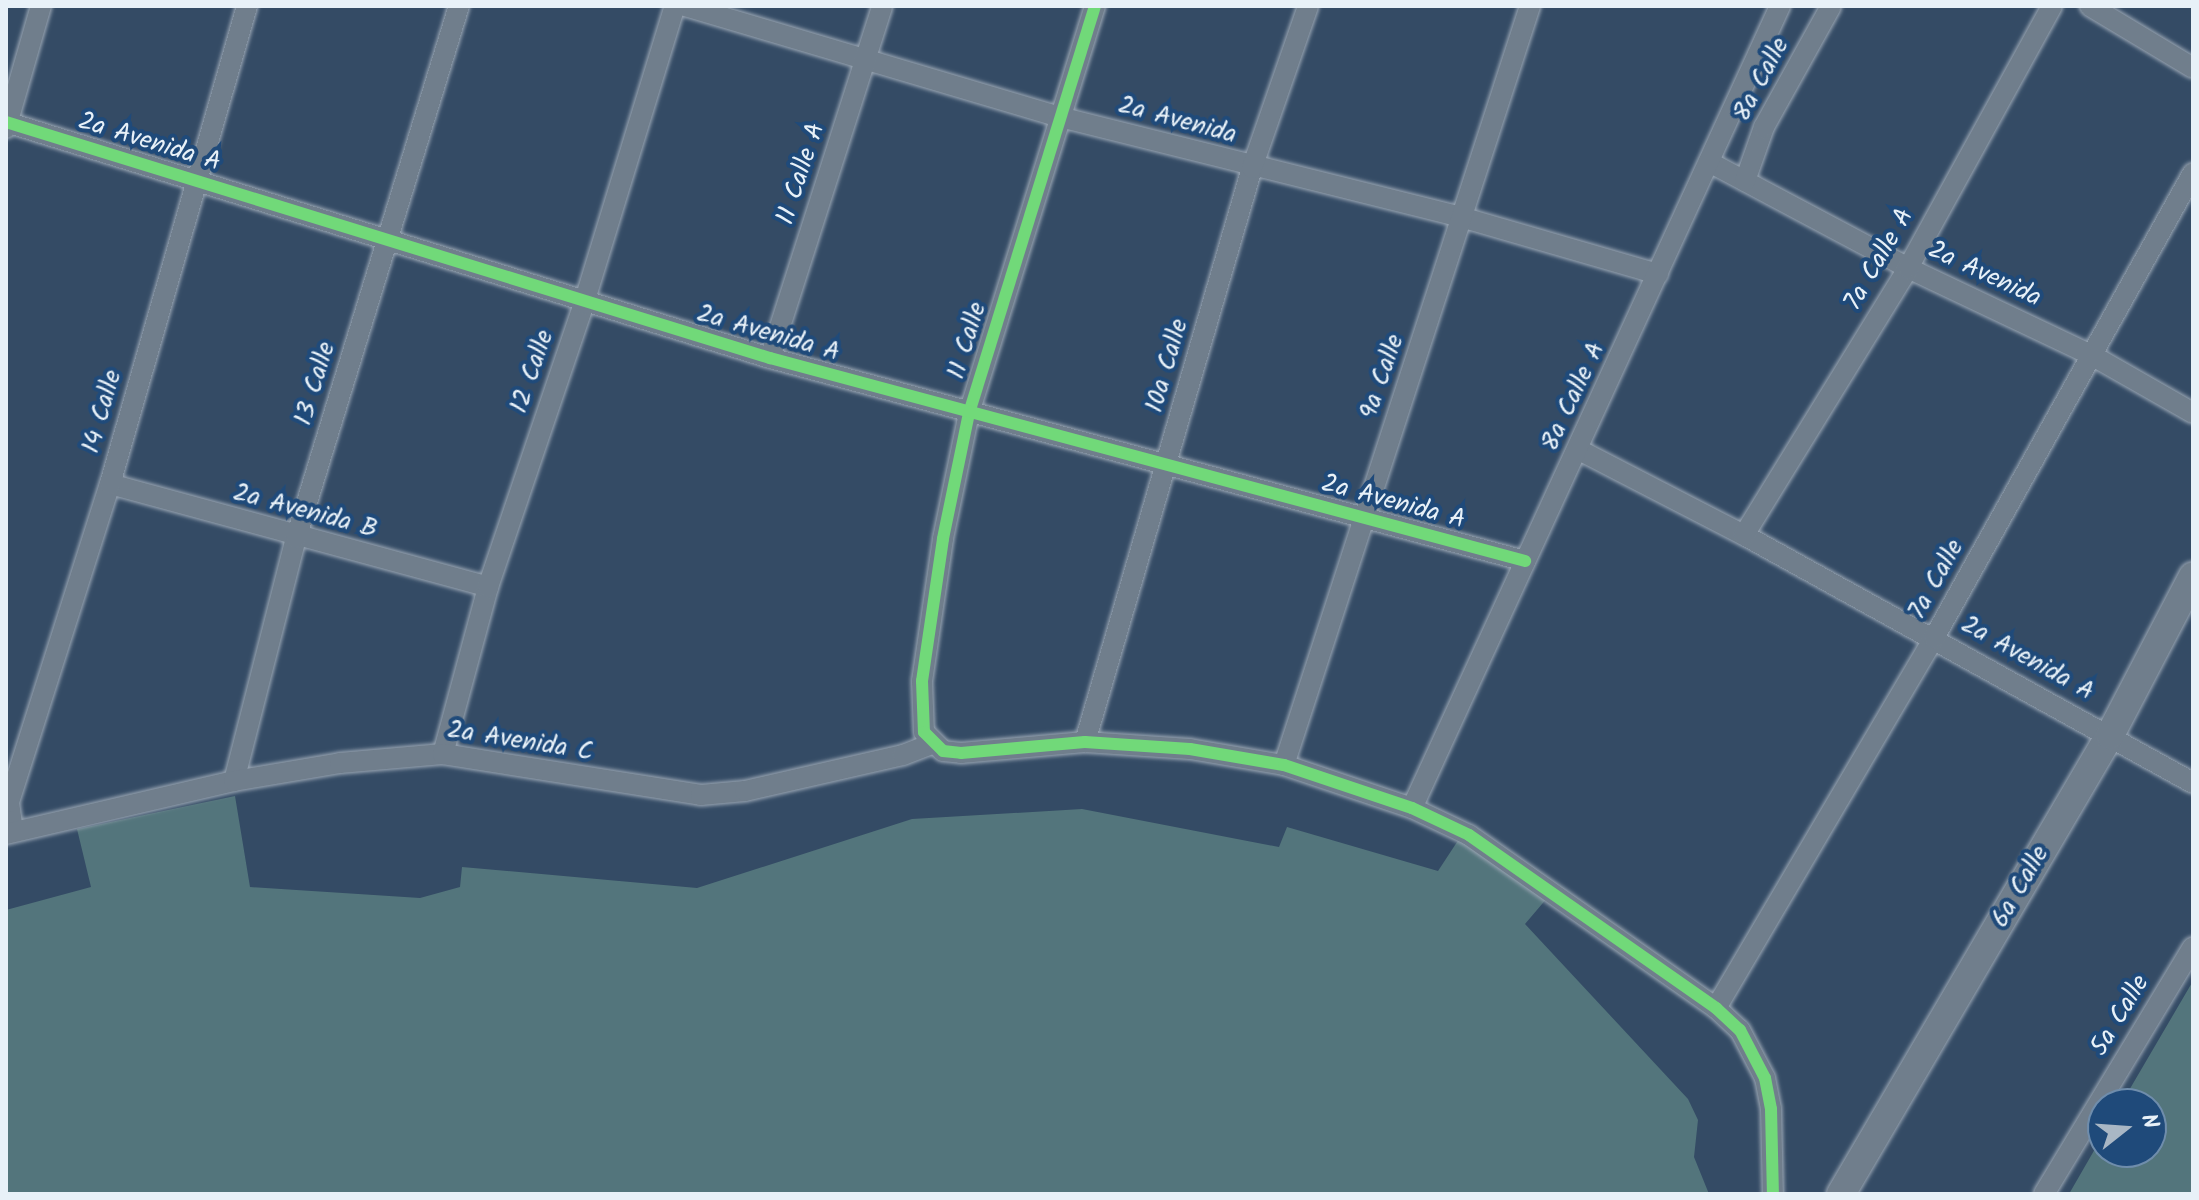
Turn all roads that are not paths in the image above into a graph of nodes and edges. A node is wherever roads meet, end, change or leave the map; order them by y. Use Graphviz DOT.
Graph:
graph roads {
  1 [pos="41,6"];
  2 [pos="247,6"];
  3 [pos="459,6"];
  4 [pos="675,6"];
  5 [pos="685,6"];
  6 [pos="882,6"];
  7 [pos="1095,6"];
  8 [pos="1308,6"];
  9 [pos="1530,6"];
  10 [pos="1780,6"];
  11 [pos="1831,6"];
  12 [pos="2052,6"];
  13 [pos="2090,6"];
  14 [pos="866,62"];
  15 [pos="2193,68"];
  16 [pos="1060,117"];
  17 [pos="7,124"];
  18 [pos="1709,162"];
  19 [pos="1252,168"];
  20 [pos="2193,173"];
  21 [pos="196,180"];
  22 [pos="1745,181"];
  23 [pos="1464,218"];
  24 [pos="386,243"];
  25 [pos="1908,268"];
  26 [pos="1658,274"];
  27 [pos="584,303"];
  28 [pos="2093,356"];
  29 [pos="770,358"];
  30 [pos="969,413"];
  31 [pos="2193,413"];
  32 [pos="1579,450"];
  33 [pos="1168,461"];
  34 [pos="110,484"];
  35 [pos="1362,520"];
  36 [pos="1744,535"];
  37 [pos="296,538"];
  38 [pos="1525,561"];
  39 [pos="2193,576"];
  40 [pos="488,587"];
  41 [pos="1934,638"];
  42 [pos="2110,735"];
  43 [pos="1085,742"];
  44 [pos="931,744"];
  45 [pos="443,754"];
  46 [pos="1284,765"];
  47 [pos="234,781"];
  48 [pos="2193,783"];
  49 [pos="1412,808"];
  50 [pos="10,832"];
  51 [pos="2193,947"];
  52 [pos="1716,1008"];
  53 [pos="1773,1194"];
  54 [pos="1841,1194"];
  55 [pos="2044,1194"];
  1 -- 17 [label="street"];
  2 -- 21 [label="street, 14 Calle"];
  3 -- 24 [label="street, 13 Calle"];
  4 -- 27 [label="street, 12 Calle"];
  5 -- 14 [label="street, 2a Avenida"];
  6 -- 14 [label="street, 11 Calle A"];
  7 -- 16 [label="street, 11 Calle"];
  8 -- 19 [label="street, 10a Calle"];
  9 -- 23 [label="street, 9a Calle"];
  10 -- 18 [label="street, 8a Calle A"];
  11 -- 22 [label="street, 8a Calle"];
  12 -- 25 [label="street, 7a Calle A"];
  13 -- 15 [label="street"];
  14 -- 16 [label="street, 2a Avenida"];
  14 -- 29 [label="street, 11 Calle A"];
  16 -- 19 [label="street, 2a Avenida"];
  16 -- 30 [label="street, 11 Calle"];
  17 -- 21 [label="street, 2a Avenida A"];
  18 -- 22 [label="street, 2a Avenida"];
  18 -- 26 [label="street, 8a Calle A"];
  19 -- 23 [label="street, 2a Avenida"];
  19 -- 33 [label="street, 10a Calle"];
  20 -- 28 [label="street, 7a Calle"];
  21 -- 24 [label="street, 2a Avenida A"];
  21 -- 34 [label="street, 14 Calle"];
  22 -- 25 [label="street, 2a Avenida"];
  23 -- 26 [label="street, 2a Avenida"];
  23 -- 35 [label="street, 9a Calle"];
  24 -- 27 [label="street, 2a Avenida A"];
  24 -- 37 [label="street, 13 Calle"];
  25 -- 28 [label="street, 2a Avenida"];
  25 -- 36 [label="street, 7a Calle A"];
  26 -- 32 [label="street, 8a Calle A"];
  27 -- 29 [label="street, 2a Avenida A"];
  27 -- 40 [label="street, 12 Calle"];
  28 -- 31 [label="street, 2a Avenida"];
  28 -- 41 [label="street, 7a Calle"];
  29 -- 30 [label="street, 2a Avenida A"];
  30 -- 33 [label="street, 2a Avenida A"];
  30 -- 44 [label="street, 11 Calle"];
  32 -- 36 [label="street, 2a Avenida A"];
  32 -- 38 [label="street, 8a Calle A"];
  33 -- 35 [label="street, 2a Avenida A"];
  33 -- 43 [label="street, 10a Calle"];
  34 -- 37 [label="street, 2a Avenida B"];
  34 -- 50 [label="street, 14 Calle"];
  35 -- 38 [label="street, 2a Avenida A"];
  35 -- 46 [label="street, 9a Calle"];
  36 -- 41 [label="street, 2a Avenida A"];
  37 -- 40 [label="street, 2a Avenida B"];
  37 -- 47 [label="street, 13 Calle"];
  38 -- 49 [label="street, 8a Calle A"];
  39 -- 42 [label="main road, 6a Calle"];
  40 -- 45 [label="street, 12 Calle"];
  41 -- 42 [label="street, 2a Avenida A"];
  41 -- 52 [label="street, 7a Calle"];
  42 -- 48 [label="street, 2a Avenida A"];
  42 -- 54 [label="main road, 6a Calle"];
  43 -- 44 [label="street"];
  43 -- 46 [label="street"];
  44 -- 45 [label="street, 2a Avenida C"];
  45 -- 47 [label="street, 2a Avenida C"];
  46 -- 49 [label="street"];
  47 -- 50 [label="street, 2a Avenida C"];
  49 -- 52 [label="street"];
  51 -- 55 [label="street, 5a Calle"];
  52 -- 53 [label="street"];
}
